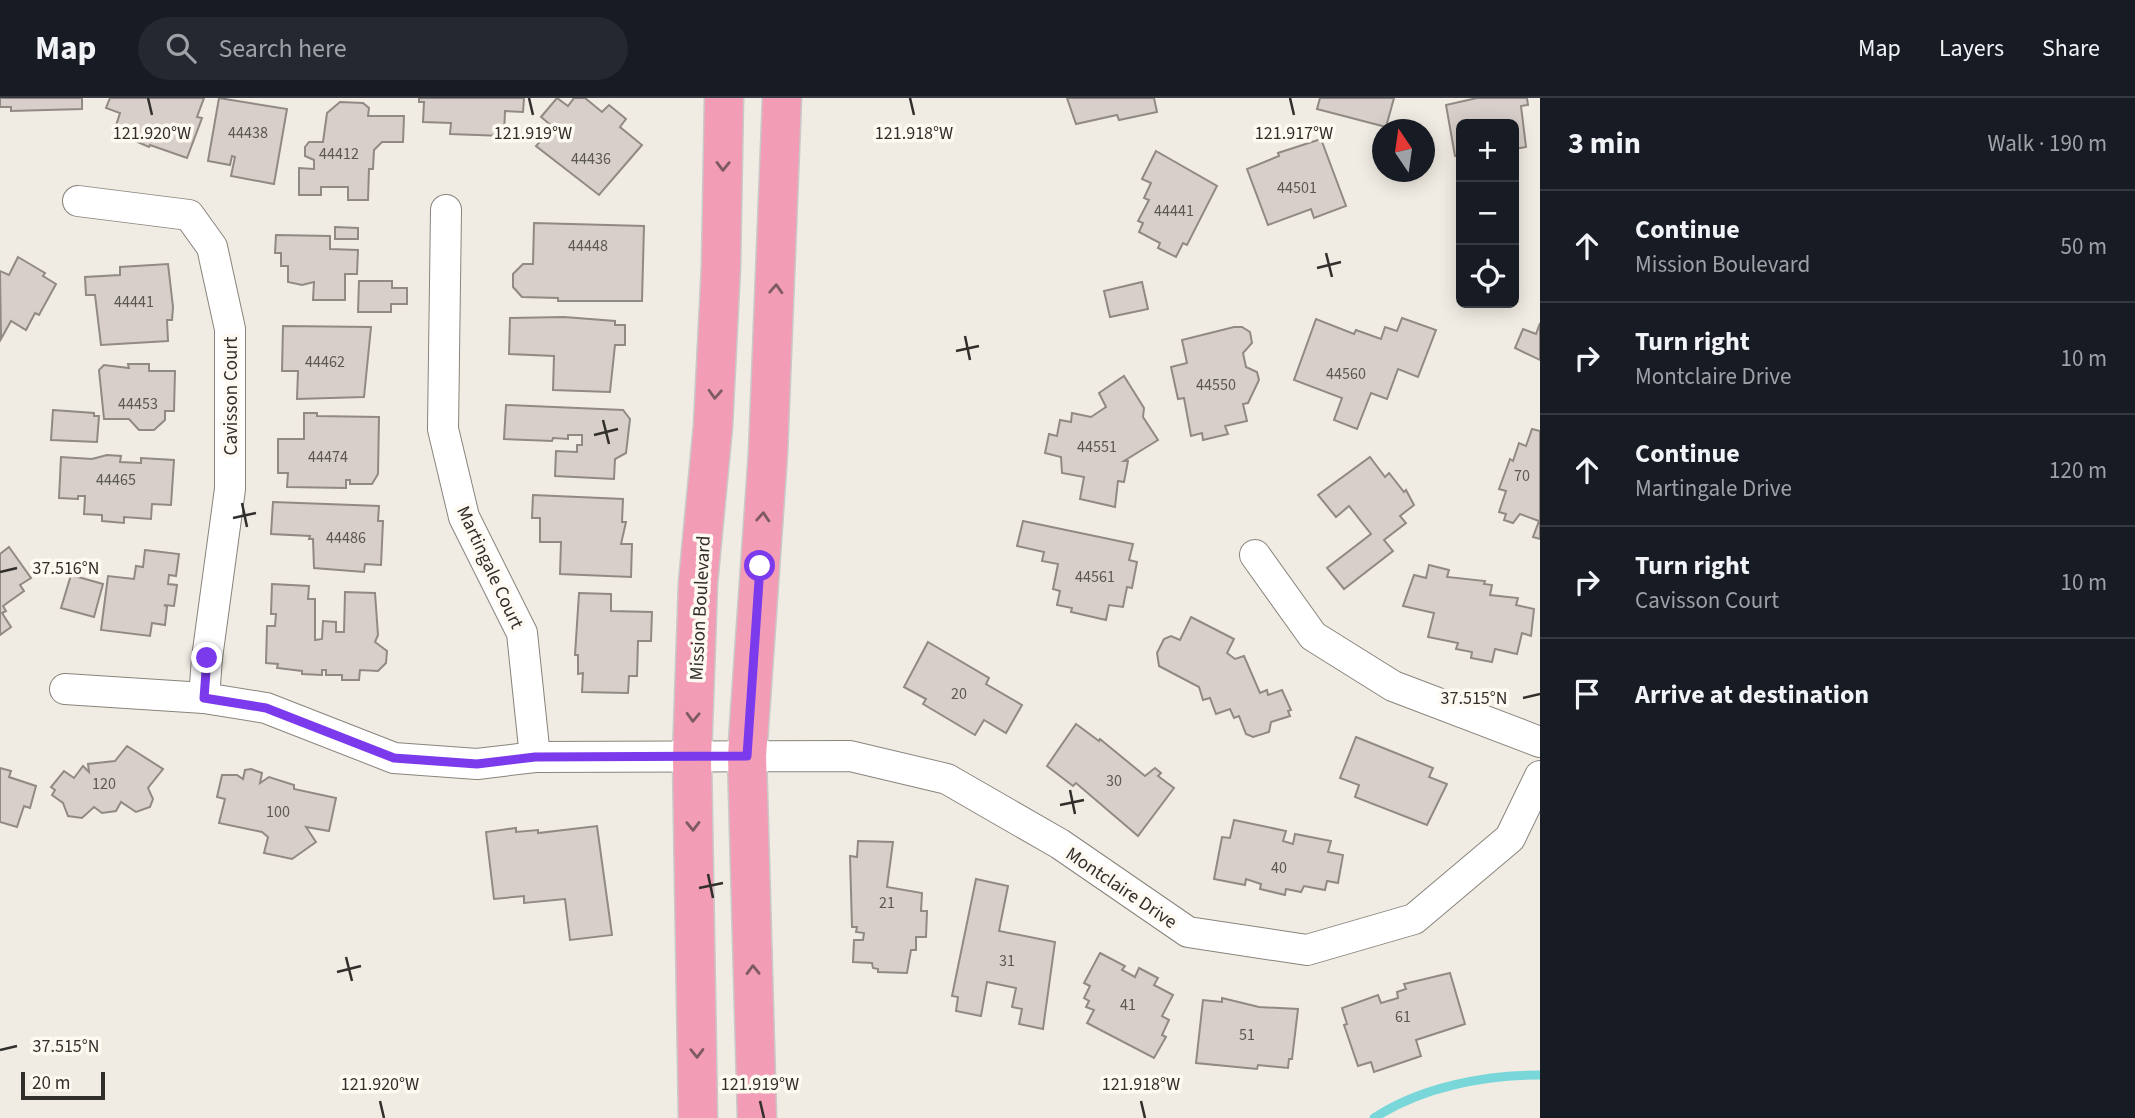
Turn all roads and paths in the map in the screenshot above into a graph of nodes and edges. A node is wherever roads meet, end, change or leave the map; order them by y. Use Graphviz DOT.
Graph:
graph roads {
  1 [pos="724,98"];
  2 [pos="782,98"];
  3 [pos="78,201"];
  4 [pos="446,210"];
  5 [pos="1255,555"];
  6 [pos="65,689"];
  7 [pos="204,698"];
  8 [pos="1540,742"];
  9 [pos="747,756"];
  10 [pos="535,757"];
  11 [pos="692,758"];
  12 [pos="1540,776"];
  13 [pos="698,1118"];
  14 [pos="757,1118"];
  1 -- 11 [label="main road, Mission Boulevard, one-way"];
  9 -- 2 [label="main road, one-way"];
  3 -- 7 [label="street, Cavisson Court"];
  4 -- 10 [label="street, Martingale Court"];
  5 -- 8 [label="street"];
  6 -- 7 [label="street, Montclaire Drive"];
  7 -- 10 [label="street, Montclaire Drive"];
  9 -- 11 [label="street, Montclaire Drive"];
  9 -- 12 [label="street, Montclaire Drive"];
  14 -- 9 [label="main road, one-way"];
  10 -- 11 [label="street, Montclaire Drive"];
  11 -- 13 [label="main road, Mission Boulevard, one-way"];
}
